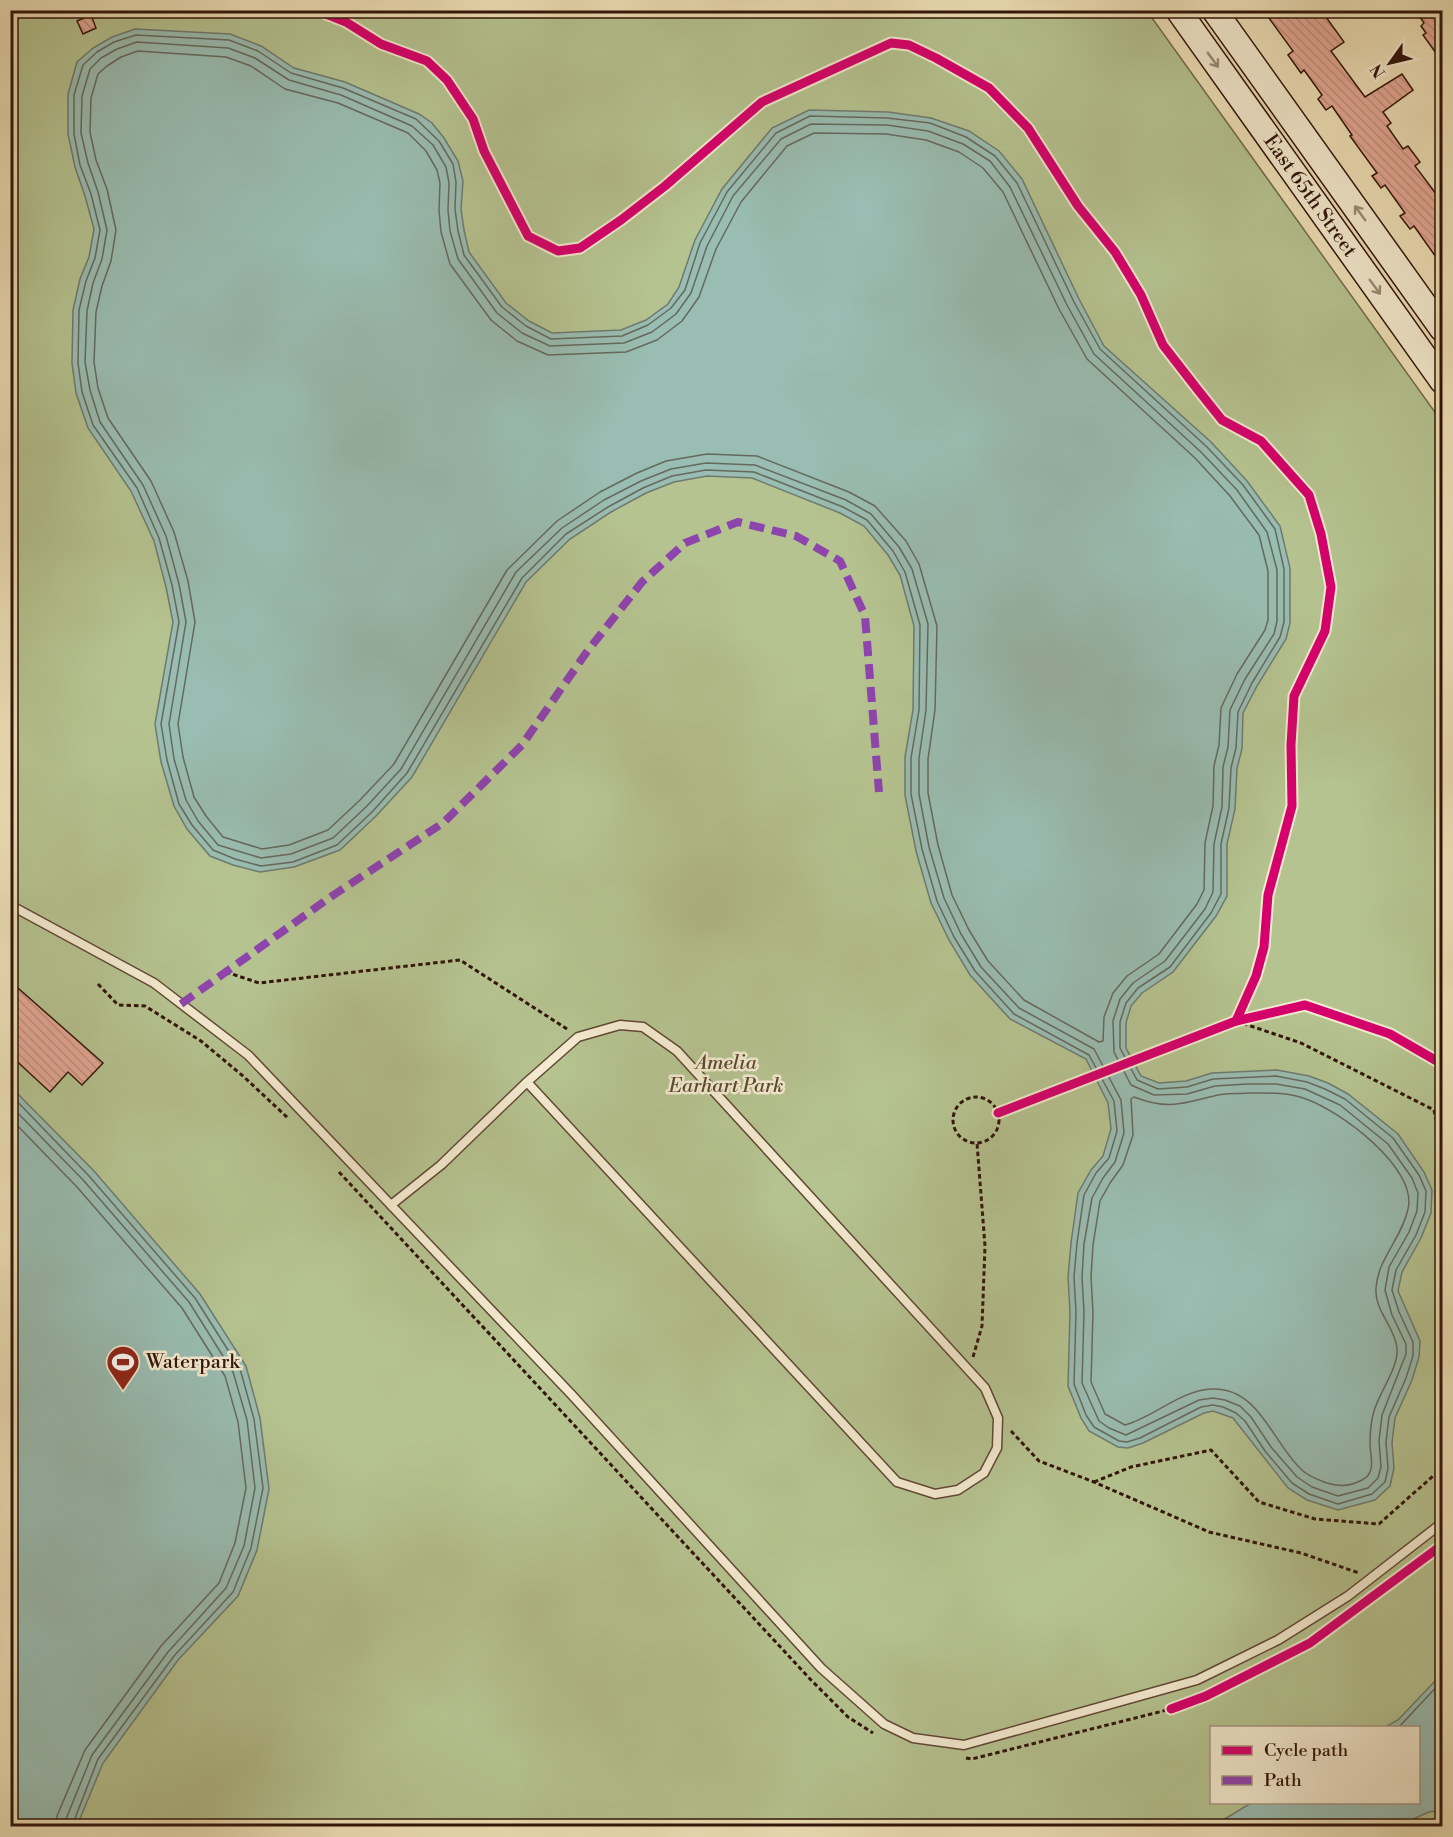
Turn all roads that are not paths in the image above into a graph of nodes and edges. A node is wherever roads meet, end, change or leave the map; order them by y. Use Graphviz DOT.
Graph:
graph roads {
  1 [pos="1178,10"];
  2 [pos="1214,10"];
  3 [pos="1443,329"];
  4 [pos="1443,381"];
  5 [pos="10,905"];
  6 [pos="527,1082"];
  7 [pos="391,1206"];
  8 [pos="1443,1523"];
  1 -- 4 [label="main road, East 65th Street, one-way"];
  3 -- 2 [label="main road, East 65th Street, one-way"];
  5 -- 7 [label="lane"];
  6 -- 6 [label="lane"];
  6 -- 7 [label="lane"];
  7 -- 8 [label="lane"];
}
